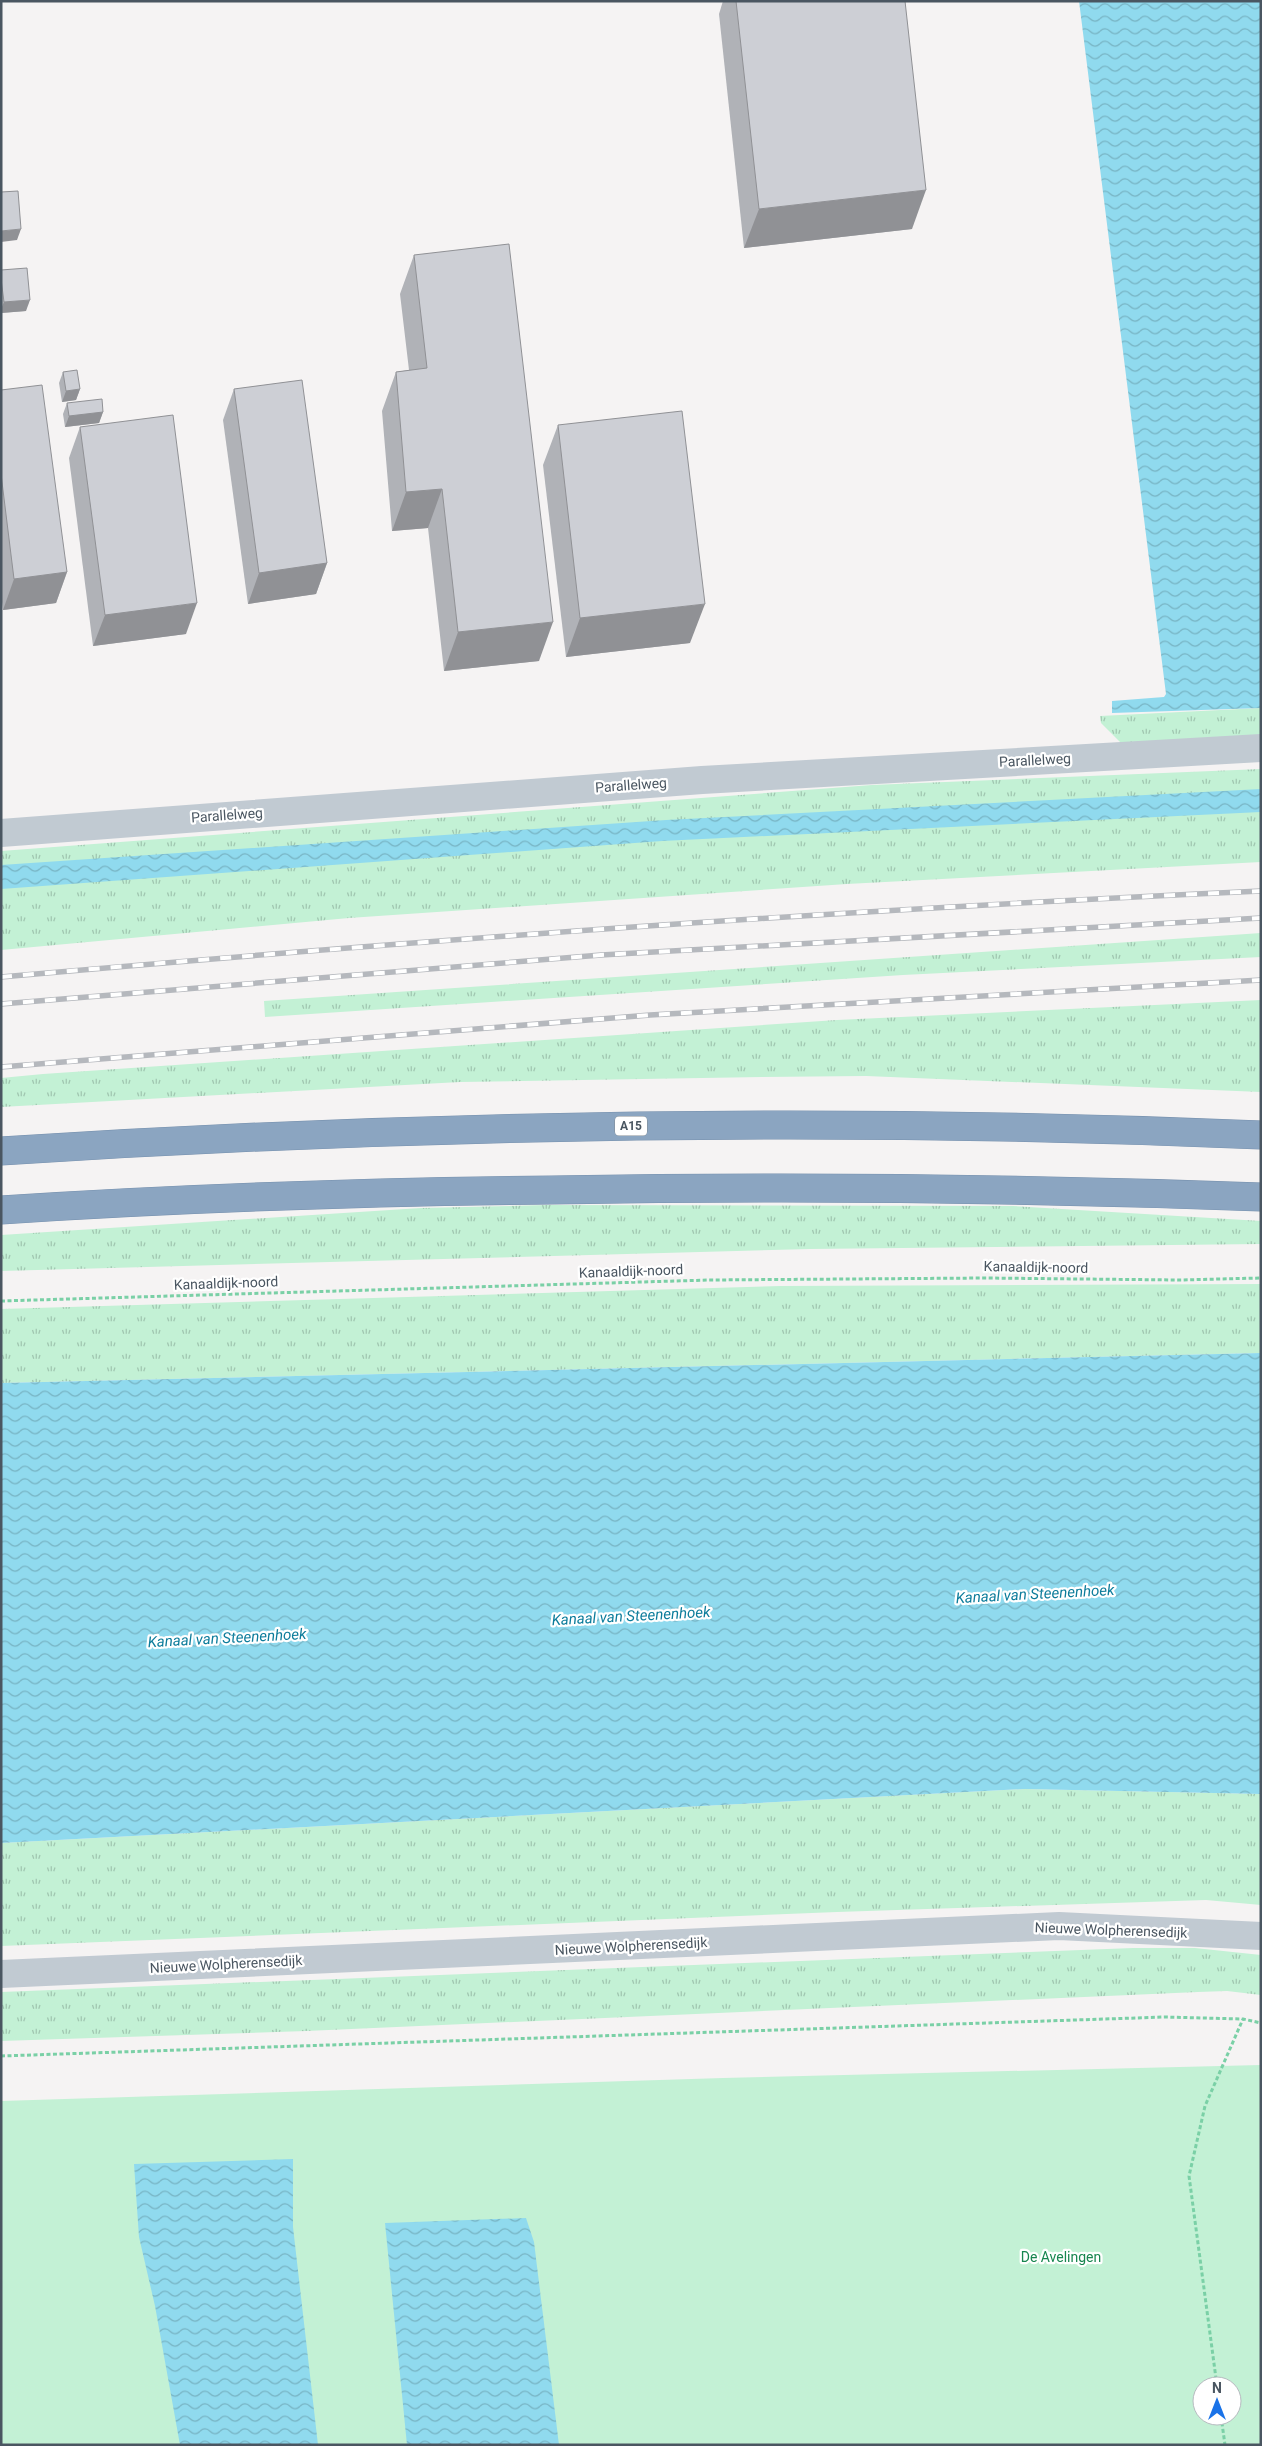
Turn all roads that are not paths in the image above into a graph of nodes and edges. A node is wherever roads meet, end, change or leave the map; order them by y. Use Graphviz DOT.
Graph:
graph roads {
  1 [pos="1261,748"];
  2 [pos="1,833"];
  3 [pos="1261,1136"];
  4 [pos="1,1151"];
  5 [pos="1261,1197"];
  6 [pos="1,1210"];
  7 [pos="1261,1936"];
  8 [pos="1,1974"];
  1 -- 2 [label="street, Parallelweg"];
  3 -- 4 [label="highway, A15"];
  5 -- 6 [label="highway"];
  7 -- 8 [label="street, Nieuwe Wolpherensedijk"];
}
